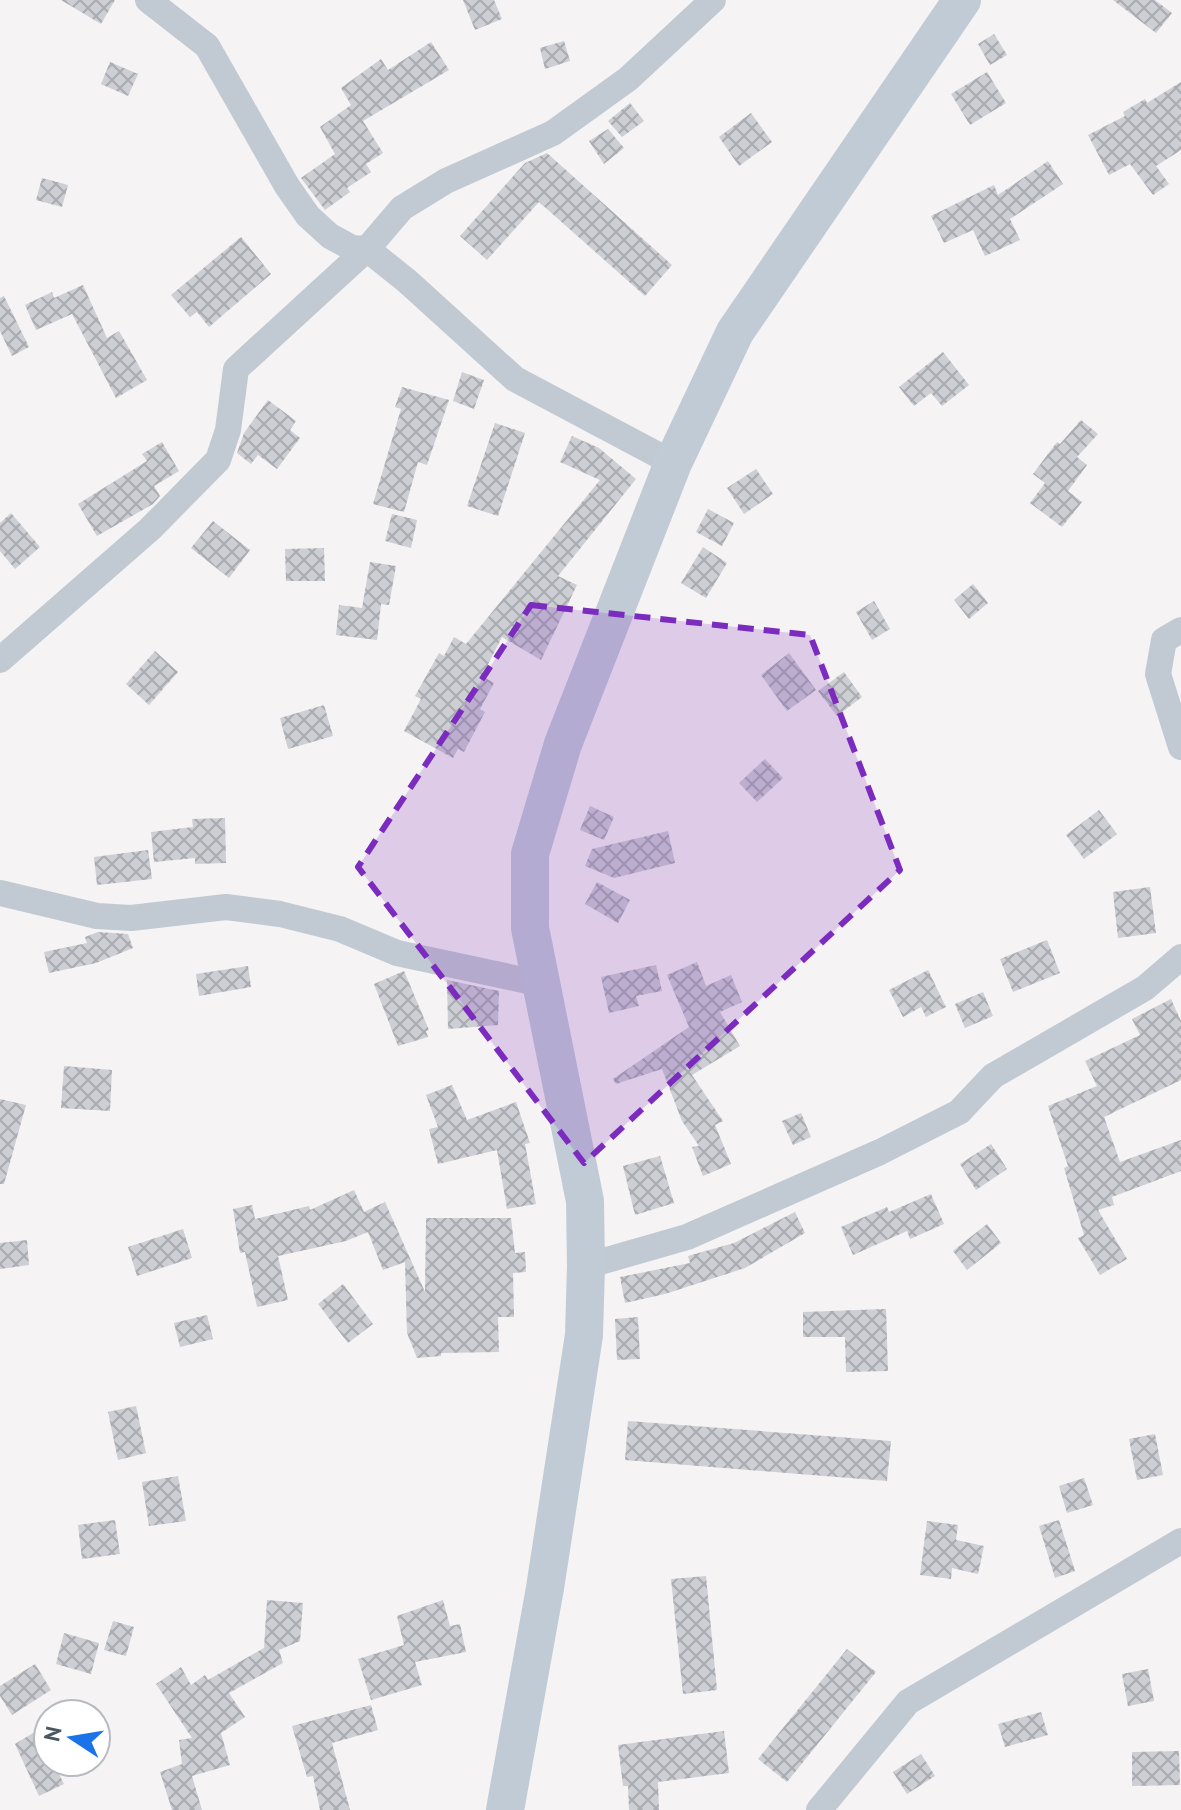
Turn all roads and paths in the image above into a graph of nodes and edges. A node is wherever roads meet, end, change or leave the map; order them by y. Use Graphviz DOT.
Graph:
graph roads {
  1 [pos="148,0"];
  2 [pos="713,0"];
  3 [pos="962,0"];
  4 [pos="367,249"];
  5 [pos="673,463"];
  6 [pos="1181,630"];
  7 [pos="0,660"];
  8 [pos="1181,747"];
  9 [pos="0,893"];
  10 [pos="1181,957"];
  11 [pos="542,984"];
  12 [pos="586,1266"];
  13 [pos="1181,1541"];
  14 [pos="505,1810"];
  15 [pos="819,1810"];
  1 -- 4 [label="street"];
  2 -- 4 [label="street"];
  3 -- 5 [label="main road"];
  4 -- 5 [label="street"];
  4 -- 7 [label="street"];
  5 -- 11 [label="main road"];
  6 -- 8 [label="street"];
  9 -- 11 [label="street"];
  10 -- 12 [label="street"];
  11 -- 12 [label="main road"];
  12 -- 14 [label="main road"];
  13 -- 15 [label="street"];
}
